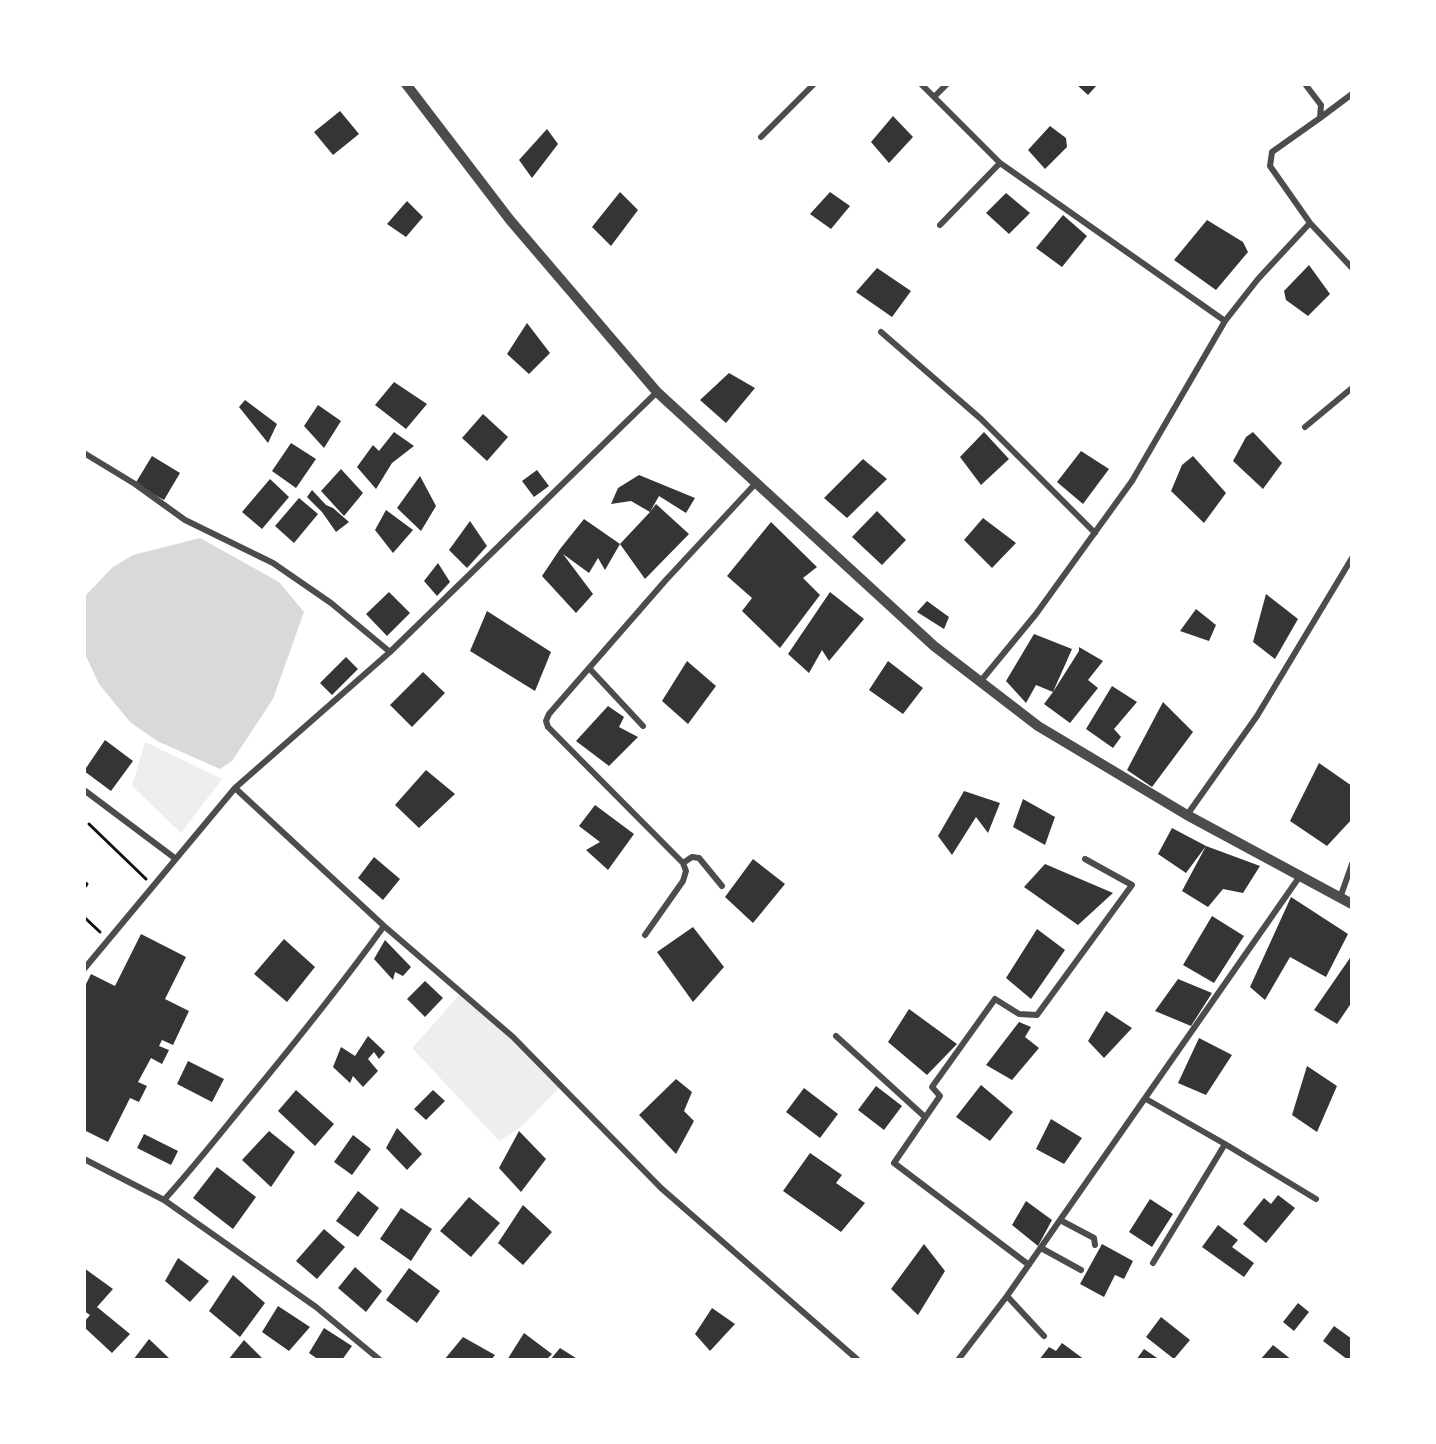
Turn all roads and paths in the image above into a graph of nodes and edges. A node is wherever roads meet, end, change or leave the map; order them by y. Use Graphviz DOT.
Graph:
graph roads {
  1 [pos="406,84"];
  2 [pos="814,84"];
  3 [pos="921,84"];
  4 [pos="947,84"];
  5 [pos="1305,84"];
  6 [pos="1352,94"];
  7 [pos="934,97"];
  8 [pos="1320,118"];
  9 [pos="761,137"];
  10 [pos="1000,163"];
  11 [pos="1310,223"];
  12 [pos="940,225"];
  13 [pos="1352,267"];
  14 [pos="1225,321"];
  15 [pos="881,332"];
  16 [pos="1352,388"];
  17 [pos="657,392"];
  18 [pos="1305,428"];
  19 [pos="84,453"];
  20 [pos="756,483"];
  21 [pos="1095,533"];
  22 [pos="1352,558"];
  23 [pos="390,652"];
  24 [pos="589,668"];
  25 [pos="980,683"];
  26 [pos="643,726"];
  27 [pos="236,788"];
  28 [pos="84,790"];
  29 [pos="1187,815"];
  30 [pos="89,824"];
  31 [pos="176,859"];
  32 [pos="1084,859"];
  33 [pos="683,863"];
  34 [pos="1352,864"];
  35 [pos="1300,876"];
  36 [pos="84,882"];
  37 [pos="153,886"];
  38 [pos="722,886"];
  39 [pos="84,888"];
  40 [pos="1340,898"];
  41 [pos="1352,904"];
  42 [pos="84,916"];
  43 [pos="384,926"];
  44 [pos="645,935"];
  45 [pos="108,941"];
  46 [pos="84,969"];
  47 [pos="836,1036"];
  48 [pos="1146,1099"];
  49 [pos="925,1117"];
  50 [pos="1225,1144"];
  51 [pos="84,1159"];
  52 [pos="1316,1199"];
  53 [pos="164,1200"];
  54 [pos="1060,1220"];
  55 [pos="1095,1245"];
  56 [pos="1041,1248"];
  57 [pos="1153,1263"];
  58 [pos="1029,1265"];
  59 [pos="1081,1270"];
  60 [pos="1007,1296"];
  61 [pos="1044,1336"];
  62 [pos="380,1360"];
  63 [pos="858,1360"];
  64 [pos="958,1360"];
  1 -- 17 [label="street"];
  2 -- 9 [label="street"];
  3 -- 7 [label="street"];
  4 -- 7 [label="street"];
  5 -- 8 [label="street"];
  6 -- 8 [label="street"];
  7 -- 10 [label="street"];
  8 -- 11 [label="street"];
  10 -- 12 [label="street"];
  10 -- 14 [label="street"];
  11 -- 13 [label="street"];
  11 -- 14 [label="street"];
  14 -- 21 [label="street"];
  15 -- 21 [label="street"];
  16 -- 18 [label="street"];
  17 -- 20 [label="street"];
  17 -- 23 [label="street"];
  19 -- 23 [label="street"];
  20 -- 24 [label="street"];
  20 -- 25 [label="street"];
  21 -- 25 [label="street"];
  22 -- 29 [label="street"];
  23 -- 27 [label="street"];
  24 -- 26 [label="street"];
  24 -- 33 [label="street"];
  25 -- 29 [label="street"];
  27 -- 31 [label="street"];
  27 -- 43 [label="street"];
  28 -- 31 [label="street"];
  29 -- 35 [label="street"];
  30 -- 37 [label="path"];
  31 -- 37 [label="street"];
  32 -- 49 [label="street"];
  33 -- 38 [label="street"];
  33 -- 44 [label="street"];
  34 -- 40 [label="street"];
  35 -- 40 [label="street"];
  35 -- 48 [label="street"];
  36 -- 39 [label="path"];
  37 -- 45 [label="street"];
  40 -- 41 [label="street"];
  42 -- 45 [label="path"];
  43 -- 53 [label="street"];
  43 -- 63 [label="street"];
  45 -- 46 [label="street"];
  47 -- 49 [label="street"];
  48 -- 50 [label="street"];
  48 -- 54 [label="street"];
  49 -- 58 [label="street"];
  50 -- 52 [label="street"];
  50 -- 57 [label="street"];
  51 -- 53 [label="street"];
  53 -- 62 [label="street"];
  54 -- 55 [label="street"];
  54 -- 56 [label="street"];
  56 -- 58 [label="street"];
  56 -- 59 [label="street"];
  58 -- 60 [label="street"];
  60 -- 61 [label="street"];
  60 -- 64 [label="street"];
}
